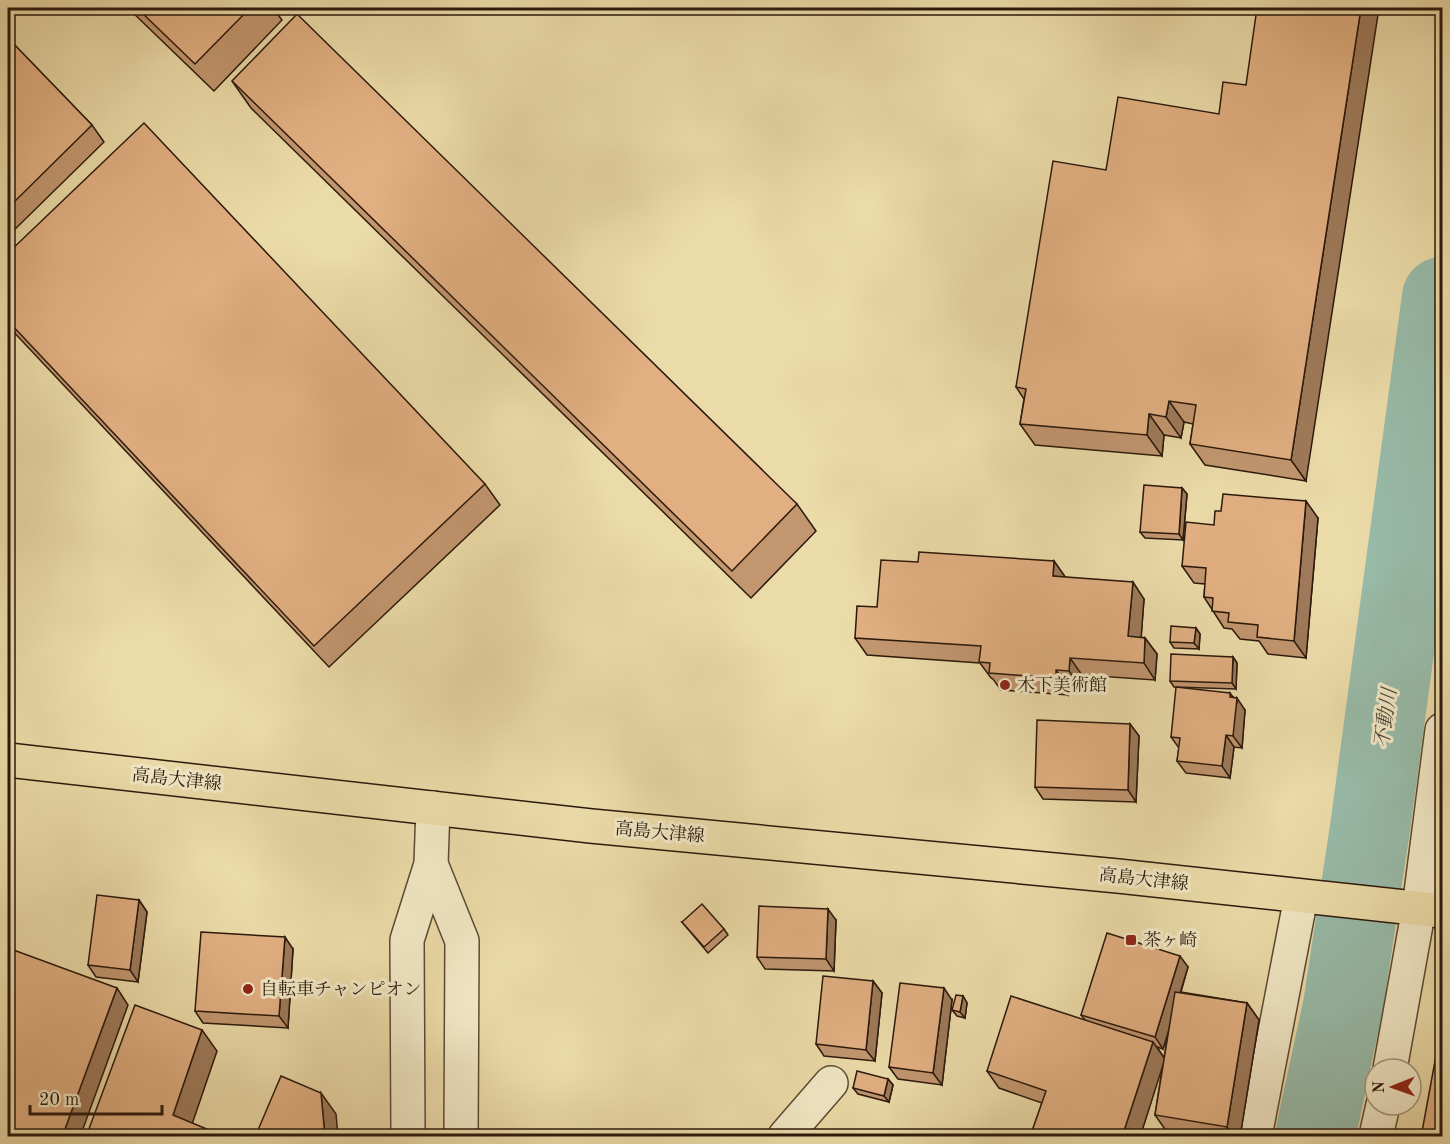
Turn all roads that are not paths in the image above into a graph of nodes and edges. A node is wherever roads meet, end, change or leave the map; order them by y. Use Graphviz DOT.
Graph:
graph roads {
  1 [pos="1443,730"];
  2 [pos="8,760"];
  3 [pos="433,808"];
  4 [pos="431,864"];
  5 [pos="1307,897"];
  6 [pos="1418,908"];
  7 [pos="1392,1057"];
  8 [pos="831,1083"];
  9 [pos="1381,1117"];
  10 [pos="408,1137"];
  11 [pos="461,1137"];
  12 [pos="786,1137"];
  13 [pos="1255,1137"];
  14 [pos="1377,1137"];
  1 -- 6 [label="street"];
  2 -- 3 [label="main road, 高島大津線"];
  3 -- 4 [label="street"];
  3 -- 5 [label="main road, 高島大津線"];
  4 -- 10 [label="street"];
  4 -- 11 [label="street"];
  5 -- 6 [label="main road, 高島大津線"];
  5 -- 13 [label="street"];
  6 -- 7 [label="street"];
  8 -- 12 [label="street"];
  9 -- 14 [label="street"];
}
